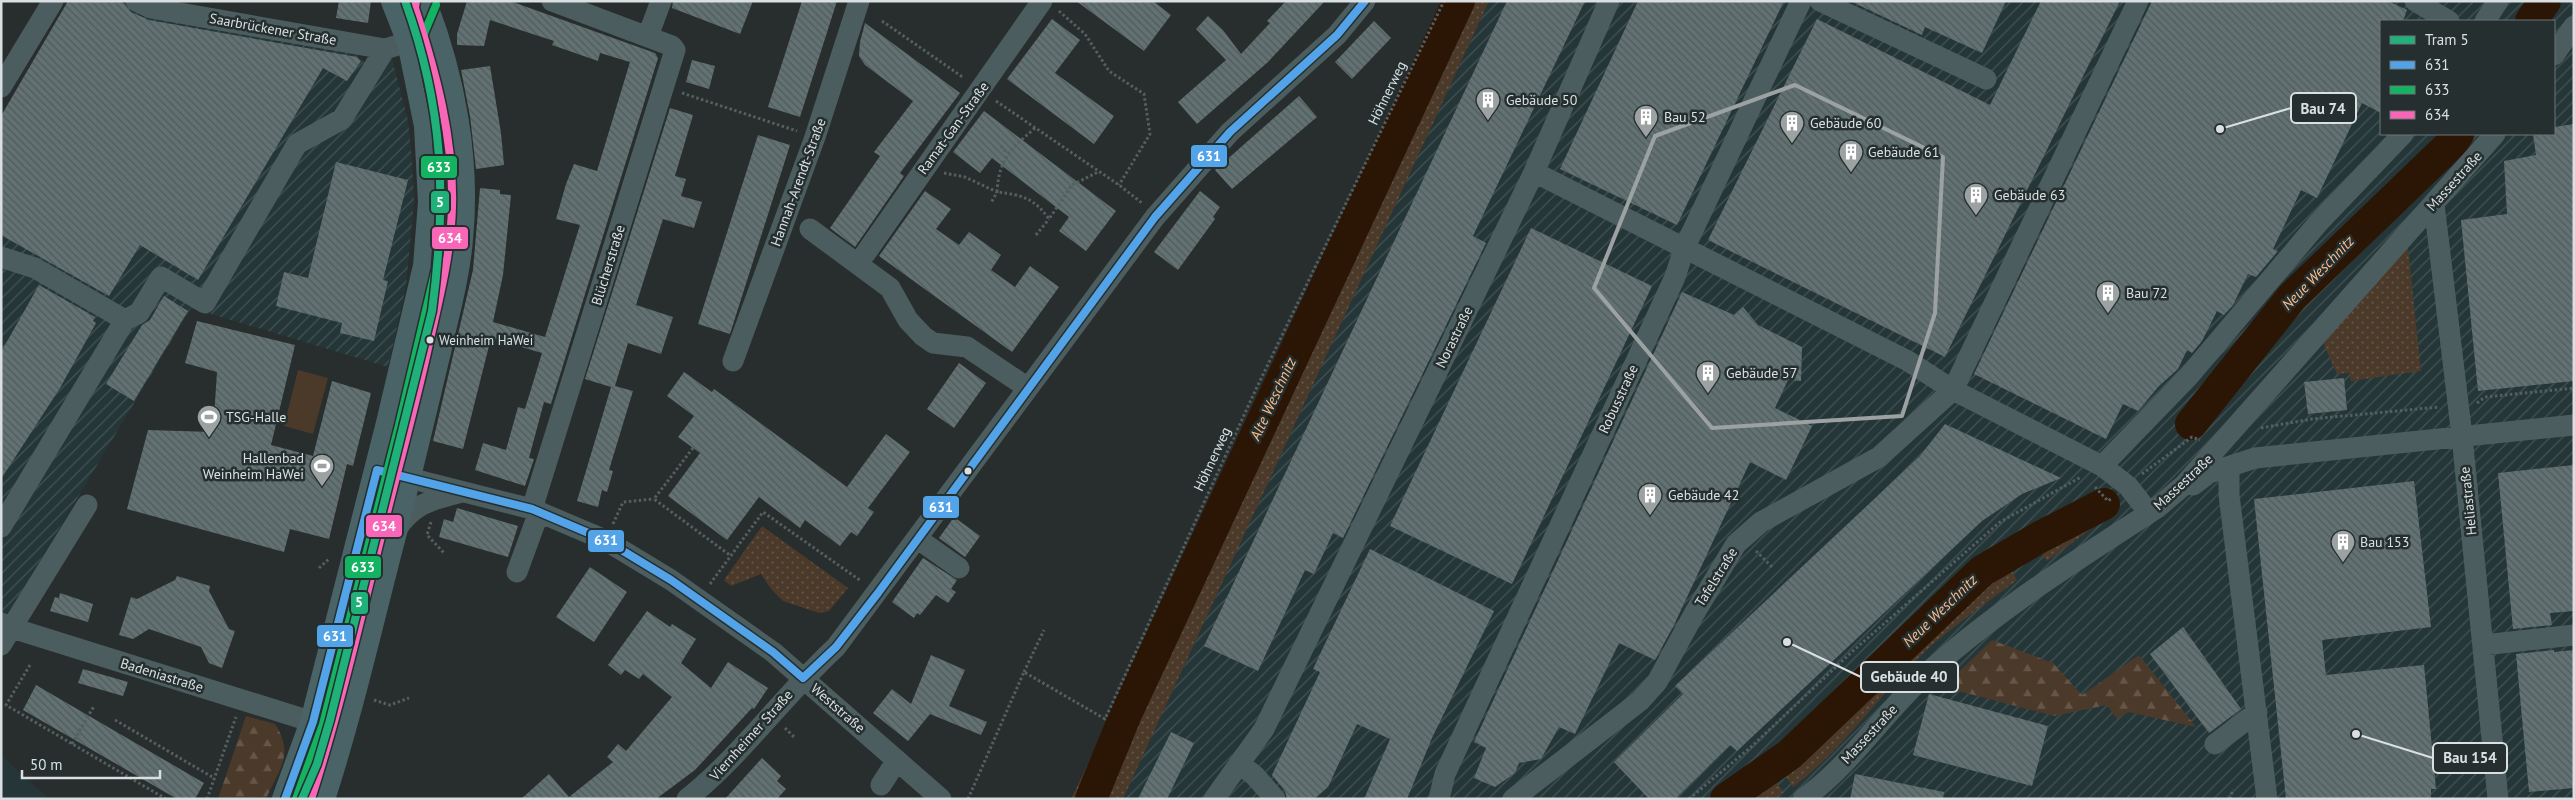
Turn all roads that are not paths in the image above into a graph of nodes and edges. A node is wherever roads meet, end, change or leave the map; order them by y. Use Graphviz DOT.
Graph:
graph roads {
  1 [pos="53,1"];
  2 [pos="136,1"];
  3 [pos="394,1"];
  4 [pos="552,1"];
  5 [pos="661,1"];
  6 [pos="860,1"];
  7 [pos="1366,1"];
  8 [pos="1609,1"];
  9 [pos="1801,1"];
  10 [pos="1820,1"];
  11 [pos="2138,1"];
  12 [pos="2415,1"];
  13 [pos="2498,1"];
  14 [pos="425,3"];
  15 [pos="1047,4"];
  16 [pos="2447,20"];
  17 [pos="2486,20"];
  18 [pos="2574,26"];
  19 [pos="648,36"];
  20 [pos="410,42"];
  21 [pos="385,49"];
  22 [pos="2555,53"];
  23 [pos="1986,78"];
  24 [pos="1,87"];
  25 [pos="2402,135"];
  26 [pos="2494,135"];
  27 [pos="1534,172"];
  28 [pos="2434,204"];
  29 [pos="810,229"];
  30 [pos="1684,249"];
  31 [pos="866,254"];
  32 [pos="1,257"];
  33 [pos="125,320"];
  34 [pos="733,362"];
  35 [pos="1028,388"];
  36 [pos="1953,390"];
  37 [pos="2574,425"];
  38 [pos="2462,436"];
  39 [pos="2229,467"];
  40 [pos="377,470"];
  41 [pos="2093,475"];
  42 [pos="408,478"];
  43 [pos="464,491"];
  44 [pos="87,505"];
  45 [pos="535,510"];
  46 [pos="2153,510"];
  47 [pos="1,527"];
  48 [pos="393,534"];
  49 [pos="918,539"];
  50 [pos="959,568"];
  51 [pos="517,572"];
  52 [pos="5,632"];
  53 [pos="2574,636"];
  54 [pos="2483,645"];
  55 [pos="803,678"];
  56 [pos="2257,712"];
  57 [pos="313,722"];
  58 [pos="2215,744"];
  59 [pos="897,760"];
  60 [pos="1239,763"];
  61 [pos="881,784"];
  62 [pos="1806,796"];
  63 [pos="285,799"];
  64 [pos="322,799"];
  65 [pos="688,799"];
  66 [pos="941,799"];
  67 [pos="1214,799"];
  68 [pos="1276,799"];
  69 [pos="1439,799"];
  70 [pos="1513,799"];
  71 [pos="1830,799"];
  72 [pos="2267,799"];
  73 [pos="2498,799"];
  1 -- 24 [label="street"];
  2 -- 21 [label="street, Saarbrückener Straße"];
  3 -- 20 [label="main road"];
  4 -- 19 [label="street"];
  5 -- 19 [label="street"];
  6 -- 34 [label="street, Hannah-Arendt-Straße"];
  7 -- 35 [label="street, Viernheimer Straße"];
  8 -- 27 [label="street, Norastraße"];
  9 -- 30 [label="street, Robusstraße"];
  10 -- 23 [label="street"];
  11 -- 36 [label="street"];
  12 -- 16 [label="street"];
  13 -- 17 [label="street"];
  14 -- 20 [label="street"];
  14 -- 42 [label="main road"];
  15 -- 31 [label="street, Ramat-Gan-Straße"];
  18 -- 22 [label="street"];
  19 -- 45 [label="street, Blücherstraße"];
  20 -- 21 [label="street, Saarbrückener Straße"];
  20 -- 40 [label="main road"];
  21 -- 33 [label="street"];
  25 -- 41 [label="street"];
  26 -- 28 [label="street, Massestraße"];
  27 -- 30 [label="street"];
  27 -- 60 [label="street, Norastraße"];
  28 -- 38 [label="street, Heliastraße"];
  28 -- 46 [label="street, Massestraße"];
  29 -- 35 [label="street"];
  30 -- 36 [label="street"];
  30 -- 69 [label="street, Robusstraße"];
  32 -- 33 [label="street"];
  33 -- 47 [label="street"];
  35 -- 49 [label="street, Viernheimer Straße"];
  36 -- 41 [label="street"];
  36 -- 70 [label="street, Tafelstraße"];
  37 -- 38 [label="street"];
  38 -- 39 [label="street"];
  38 -- 54 [label="street, Heliastraße"];
  39 -- 46 [label="street"];
  39 -- 56 [label="street"];
  40 -- 42 [label="street, Weststraße"];
  40 -- 57 [label="main road"];
  41 -- 46 [label="street"];
  42 -- 43 [label="street, Weststraße"];
  42 -- 48 [label="main road"];
  43 -- 45 [label="street, Weststraße"];
  43 -- 48 [label="street"];
  44 -- 52 [label="street"];
  45 -- 51 [label="street, Blücherstraße"];
  45 -- 55 [label="street, Weststraße"];
  46 -- 62 [label="street, Massestraße"];
  48 -- 64 [label="main road"];
  49 -- 50 [label="street"];
  49 -- 55 [label="street, Viernheimer Straße"];
  52 -- 57 [label="street, Badeniastraße"];
  53 -- 54 [label="street"];
  54 -- 73 [label="street, Heliastraße"];
  55 -- 59 [label="street, Weststraße"];
  55 -- 65 [label="street, Viernheimer Straße"];
  56 -- 58 [label="street"];
  56 -- 72 [label="street"];
  57 -- 63 [label="main road"];
  59 -- 61 [label="street"];
  59 -- 66 [label="street, Weststraße"];
  60 -- 67 [label="street, Norastraße"];
  60 -- 68 [label="street"];
  62 -- 71 [label="street"];
}
